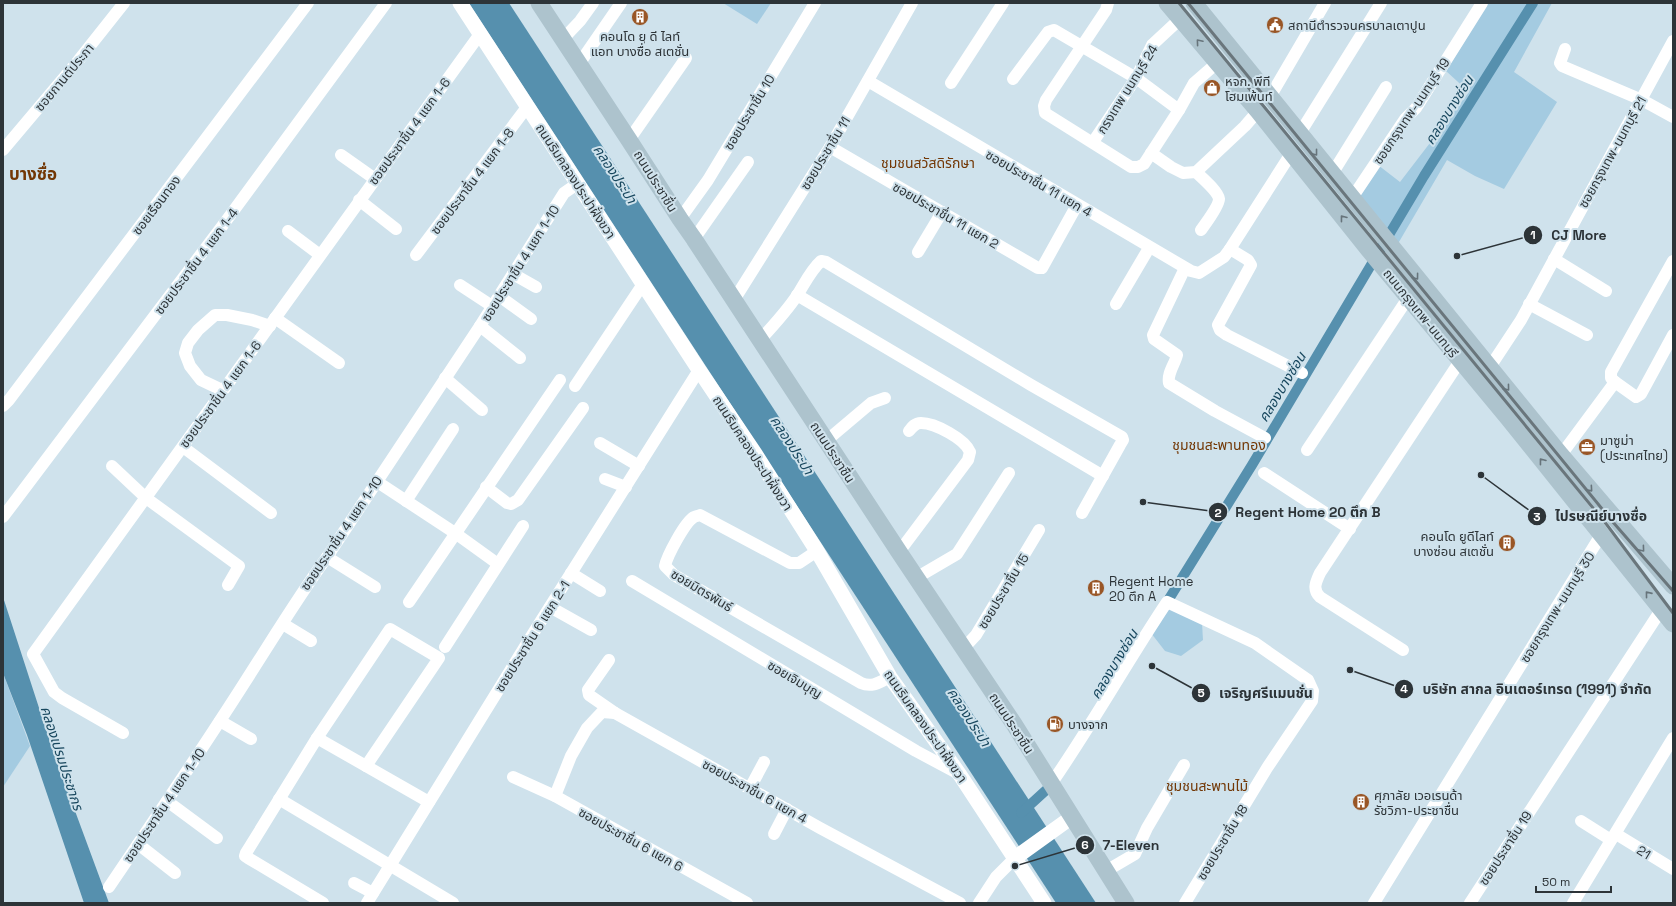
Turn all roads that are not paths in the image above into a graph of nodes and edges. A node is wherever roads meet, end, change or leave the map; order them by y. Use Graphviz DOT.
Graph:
graph roads {
  1 [pos="124,3"];
  2 [pos="308,3"];
  3 [pos="386,3"];
  4 [pos="460,3"];
  5 [pos="539,3"];
  6 [pos="593,3"];
  7 [pos="622,3"];
  8 [pos="912,3"];
  9 [pos="1003,3"];
  10 [pos="1108,3"];
  11 [pos="1168,3"];
  12 [pos="1325,3"];
  13 [pos="1380,3"];
  14 [pos="1482,3"];
  15 [pos="810,5"];
  16 [pos="1199,5"];
  17 [pos="1180,19"];
  18 [pos="480,34"];
  19 [pos="563,39"];
  20 [pos="1673,40"];
  21 [pos="1082,46"];
  22 [pos="1565,49"];
  23 [pos="686,58"];
  24 [pos="1217,63"];
  25 [pos="579,64"];
  26 [pos="1136,78"];
  27 [pos="1013,79"];
  28 [pos="868,81"];
  29 [pos="951,83"];
  30 [pos="1386,87"];
  31 [pos="1270,97"];
  32 [pos="1642,100"];
  33 [pos="527,107"];
  34 [pos="1179,110"];
  35 [pos="1258,111"];
  36 [pos="1673,118"];
  37 [pos="1300,133"];
  38 [pos="630,140"];
  39 [pos="1093,142"];
  40 [pos="830,147"];
  41 [pos="3,150"];
  42 [pos="1292,152"];
  43 [pos="1151,153"];
  44 [pos="341,155"];
  45 [pos="748,162"];
  46 [pos="1196,172"];
  47 [pos="1332,174"];
  48 [pos="375,179"];
  49 [pos="577,184"];
  50 [pos="1352,198"];
  51 [pos="359,200"];
  52 [pos="1076,205"];
  53 [pos="942,212"];
  54 [pos="680,219"];
  55 [pos="396,229"];
  56 [pos="1202,230"];
  57 [pos="288,232"];
  58 [pos="694,239"];
  59 [pos="1149,248"];
  60 [pos="1230,249"];
  61 [pos="918,252"];
  62 [pos="320,255"];
  63 [pos="416,255"];
  64 [pos="1554,259"];
  65 [pos="1671,269"];
  66 [pos="1188,270"];
  67 [pos="513,274"];
  68 [pos="643,284"];
  69 [pos="460,285"];
  70 [pos="536,287"];
  71 [pos="1606,291"];
  72 [pos="797,295"];
  73 [pos="499,296"];
  74 [pos="1408,298"];
  75 [pos="734,300"];
  76 [pos="1116,304"];
  77 [pos="1529,304"];
  78 [pos="492,306"];
  79 [pos="531,319"];
  80 [pos="272,322"];
  81 [pos="480,326"];
  82 [pos="1587,335"];
  83 [pos="1673,335"];
  84 [pos="760,340"];
  85 [pos="520,358"];
  86 [pos="1460,361"];
  87 [pos="339,363"];
  88 [pos="1490,367"];
  89 [pos="699,370"];
  90 [pos="1302,373"];
  91 [pos="445,378"];
  92 [pos="560,380"];
  93 [pos="1615,382"];
  94 [pos="575,386"];
  95 [pos="222,390"];
  96 [pos="885,398"];
  97 [pos="3,406"];
  98 [pos="583,408"];
  99 [pos="482,410"];
  100 [pos="453,429"];
  101 [pos="909,431"];
  102 [pos="1265,438"];
  103 [pos="826,441"];
  104 [pos="600,443"];
  105 [pos="183,446"];
  106 [pos="1307,450"];
  107 [pos="1561,455"];
  108 [pos="112,466"];
  109 [pos="639,466"];
  110 [pos="1009,473"];
  111 [pos="1264,473"];
  112 [pos="1103,476"];
  113 [pos="604,479"];
  114 [pos="376,481"];
  115 [pos="486,487"];
  116 [pos="626,487"];
  117 [pos="146,498"];
  118 [pos="406,501"];
  119 [pos="271,513"];
  120 [pos="1082,513"];
  121 [pos="3,517"];
  122 [pos="1616,519"];
  123 [pos="523,526"];
  124 [pos="1350,529"];
  125 [pos="1039,530"];
  126 [pos="455,533"];
  127 [pos="1601,535"];
  128 [pos="817,551"];
  129 [pos="899,552"];
  130 [pos="326,557"];
  131 [pos="498,564"];
  132 [pos="571,574"];
  133 [pos="916,578"];
  134 [pos="632,581"];
  135 [pos="228,585"];
  136 [pos="375,586"];
  137 [pos="1673,586"];
  138 [pos="600,591"];
  139 [pos="409,602"];
  140 [pos="550,607"];
  141 [pos="1662,610"];
  142 [pos="283,624"];
  143 [pos="1673,624"];
  144 [pos="590,630"];
  145 [pos="311,641"];
  146 [pos="963,649"];
  147 [pos="1403,650"];
  148 [pos="442,653"];
  149 [pos="609,660"];
  150 [pos="890,677"];
  151 [pos="615,713"];
  152 [pos="220,721"];
  153 [pos="124,733"];
  154 [pos="317,738"];
  155 [pos="1673,738"];
  156 [pos="251,739"];
  157 [pos="764,762"];
  158 [pos="1184,765"];
  159 [pos="366,766"];
  160 [pos="960,775"];
  161 [pos="513,777"];
  162 [pos="1050,784"];
  163 [pos="750,788"];
  164 [pos="555,796"];
  165 [pos="279,799"];
  166 [pos="167,802"];
  167 [pos="429,802"];
  168 [pos="787,809"];
  169 [pos="1072,818"];
  170 [pos="1582,821"];
  171 [pos="774,834"];
  172 [pos="1614,837"];
  173 [pos="217,838"];
  174 [pos="138,844"];
  175 [pos="1018,856"];
  176 [pos="390,865"];
  177 [pos="1673,869"];
  178 [pos="1106,871"];
  179 [pos="175,873"];
  180 [pos="354,883"];
  181 [pos="109,887"];
  182 [pos="370,898"];
  183 [pos="323,903"];
  184 [pos="453,903"];
  185 [pos="748,903"];
  186 [pos="960,903"];
  187 [pos="979,903"];
  188 [pos="1044,903"];
  189 [pos="1126,903"];
  190 [pos="1185,903"];
  191 [pos="1374,903"];
  192 [pos="1470,903"];
  193 [pos="1574,903"];
  1 -- 41 [label="street, ซอยกานต์ประภา"];
  2 -- 97 [label="street, ซอยเรือนทอง"];
  3 -- 121 [label="street, ซอยประชาชื่น 4 แยก 1-4"];
  4 -- 18 [label="street, ถนนริมคลองประปาฝั่งขวา"];
  5 -- 19 [label="main road, ถนนประชาชื่น"];
  6 -- 19 [label="street"];
  7 -- 25 [label="street"];
  8 -- 28 [label="street, ซอยประชาชื่น 11"];
  9 -- 29 [label="street"];
  10 -- 21 [label="street"];
  11 -- 17 [label="main road, ถนนกรุงเทพ-นนทบุรี"];
  12 -- 31 [label="street"];
  13 -- 37 [label="street"];
  14 -- 50 [label="street, ซอยกรุงเทพ-นนทบุรี 19"];
  15 -- 54 [label="street, ซอยประชาชื่น 10"];
  16 -- 31 [label="main road, ถนนกรุงเทพ-นนทบุรี"];
  24 -- 17 [label="main road, ถนนกรุงเทพ-นนทบุรี, one-way"];
  17 -- 26 [label="street, กรงเทพ นนทบุรี 24"];
  18 -- 33 [label="street, ถนนริมคลองประปาฝั่งขวา"];
  18 -- 48 [label="street, ซอยประชาชื่น 4 แยก 1-6"];
  19 -- 25 [label="main road, ถนนประชาชื่น"];
  20 -- 32 [label="street, ซอยกรุงเทพ-นนทบุรี 21"];
  21 -- 26 [label="street"];
  21 -- 27 [label="street"];
  21 -- 39 [label="street"];
  22 -- 32 [label="street"];
  23 -- 38 [label="street"];
  24 -- 34 [label="street"];
  24 -- 35 [label="main road, ถนนกรุงเทพ-นนทบุรี"];
  25 -- 38 [label="main road, ถนนประชาชื่น"];
  26 -- 34 [label="street"];
  26 -- 39 [label="street, กรงเทพ นนทบุรี 24"];
  28 -- 40 [label="street, ซอยประชาชื่น 11"];
  28 -- 52 [label="street, ซอยประชาชื่น 11 แยก 4"];
  30 -- 47 [label="street"];
  31 -- 35 [label="main road"];
  31 -- 37 [label="main road, ถนนกรุงเทพ-นนทบุรี"];
  32 -- 36 [label="street"];
  32 -- 64 [label="street, ซอยกรุงเทพ-นนทบุรี 21"];
  33 -- 49 [label="street, ถนนริมคลองประปาฝั่งขวา"];
  33 -- 63 [label="street, ซอยประชาชื่น 4 แยก 1-8"];
  34 -- 43 [label="street"];
  35 -- 42 [label="main road, ถนนกรุงเทพ-นนทบุรี"];
  35 -- 46 [label="street"];
  37 -- 47 [label="main road, ถนนกรุงเทพ-นนทบุรี, one-way"];
  38 -- 54 [label="main road, ถนนประชาชื่น"];
  39 -- 43 [label="street"];
  40 -- 53 [label="street, ซอยประชาชื่น 11 แยก 2"];
  40 -- 75 [label="street, ซอยประชาชื่น 11"];
  42 -- 60 [label="street"];
  74 -- 42 [label="main road, ถนนกรุงเทพ-นนทบุรี, one-way"];
  43 -- 46 [label="street"];
  44 -- 48 [label="street"];
  45 -- 58 [label="street"];
  46 -- 56 [label="street"];
  47 -- 50 [label="main road, ถนนกรุงเทพ-นนทบุรี"];
  48 -- 51 [label="street, ซอยประชาชื่น 4 แยก 1-6"];
  49 -- 67 [label="street, ซอยประชาชื่น 4 แยก 1-10"];
  49 -- 68 [label="street, ถนนริมคลองประปาฝั่งขวา"];
  50 -- 88 [label="main road, ถนนกรุงเทพ-นนทบุรี, one-way"];
  51 -- 55 [label="street"];
  51 -- 62 [label="street, ซอยประชาชื่น 4 แยก 1-6"];
  52 -- 53 [label="street, ซอยประชาชื่น 11 แยก 2"];
  52 -- 59 [label="street, ซอยประชาชื่น 11 แยก 4"];
  53 -- 61 [label="street"];
  54 -- 58 [label="main road, ถนนประชาชื่น"];
  57 -- 62 [label="street"];
  58 -- 75 [label="main road, ถนนประชาชื่น"];
  59 -- 66 [label="street, ซอยประชาชื่น 11 แยก 4"];
  59 -- 76 [label="street"];
  60 -- 66 [label="street"];
  60 -- 90 [label="street"];
  62 -- 80 [label="street, ซอยประชาชื่น 4 แยก 1-6"];
  64 -- 71 [label="street"];
  64 -- 77 [label="street, ซอยกรุงเทพ-นนทบุรี 21"];
  65 -- 93 [label="street"];
  66 -- 102 [label="street"];
  67 -- 70 [label="street"];
  67 -- 73 [label="street, ซอยประชาชื่น 4 แยก 1-10"];
  68 -- 89 [label="street, ถนนริมคลองประปาฝั่งขวา"];
  68 -- 94 [label="street"];
  69 -- 78 [label="street"];
  72 -- 84 [label="street"];
  72 -- 112 [label="street"];
  72 -- 112 [label="street"];
  73 -- 78 [label="street, ซอยประชาชื่น 4 แยก 1-10"];
  73 -- 79 [label="street"];
  74 -- 86 [label="main road, ถนนกรุงเทพ-นนทบุรี"];
  74 -- 106 [label="street"];
  75 -- 84 [label="main road, ถนนประชาชื่น"];
  77 -- 82 [label="street"];
  77 -- 88 [label="street, ซอยกรุงเทพ-นนทบุรี 21"];
  78 -- 81 [label="street, ซอยประชาชื่น 4 แยก 1-10"];
  80 -- 87 [label="street"];
  80 -- 95 [label="street, ซอยประชาชื่น 4 แยก 1-6"];
  80 -- 95 [label="street"];
  81 -- 85 [label="street"];
  81 -- 91 [label="street, ซอยประชาชื่น 4 แยก 1-10"];
  83 -- 93 [label="street"];
  84 -- 103 [label="main road, ถนนประชาชื่น"];
  86 -- 124 [label="street"];
  127 -- 86 [label="main road, ถนนกรุงเทพ-นนทบุรี, one-way"];
  88 -- 107 [label="main road, ถนนกรุงเทพ-นนทบุรี, one-way"];
  89 -- 109 [label="street, ซอยประชาชื่น 6 แยก 2-1"];
  89 -- 128 [label="street, ถนนริมคลองประปาฝั่งขวา"];
  91 -- 99 [label="street"];
  91 -- 114 [label="street, ซอยประชาชื่น 4 แยก 1-10"];
  92 -- 115 [label="street"];
  93 -- 107 [label="street"];
  95 -- 105 [label="street, ซอยประชาชื่น 4 แยก 1-6"];
  96 -- 103 [label="street"];
  98 -- 115 [label="street"];
  100 -- 118 [label="street"];
  101 -- 129 [label="street"];
  103 -- 129 [label="main road, ถนนประชาชื่น"];
  104 -- 109 [label="street"];
  105 -- 117 [label="street, ซอยประชาชื่น 4 แยก 1-6"];
  105 -- 119 [label="street"];
  107 -- 122 [label="main road, ถนนกรุงเทพ-นนทบุรี, one-way"];
  108 -- 117 [label="street"];
  109 -- 116 [label="street, ซอยประชาชื่น 6 แยก 2-1"];
  110 -- 133 [label="street"];
  111 -- 124 [label="street"];
  112 -- 120 [label="street"];
  113 -- 116 [label="street"];
  114 -- 118 [label="street"];
  114 -- 130 [label="street, ซอยประชาชื่น 4 แยก 1-10"];
  115 -- 126 [label="street"];
  116 -- 132 [label="street, ซอยประชาชื่น 6 แยก 2-1"];
  117 -- 135 [label="street"];
  117 -- 153 [label="street, ซอยประชาชื่น 4 แยก 1-6"];
  118 -- 126 [label="street"];
  122 -- 127 [label="main road"];
  122 -- 137 [label="main road, ถนนกรุงเทพ-นนทบุรี, one-way"];
  123 -- 131 [label="street"];
  124 -- 147 [label="street"];
  125 -- 146 [label="street, ซอยประชาชื่น 15"];
  126 -- 131 [label="street"];
  126 -- 139 [label="street"];
  141 -- 127 [label="main road, ถนนกรุงเทพ-นนทบุรี, one-way"];
  127 -- 191 [label="street, ซอยกรุงเทพ-นนทบุรี 30"];
  128 -- 150 [label="street, ถนนริมคลองประปาฝั่งขวา"];
  128 -- 150 [label="street, ซอยมิตรพันธ์"];
  129 -- 133 [label="main road, ถนนประชาชื่น"];
  130 -- 136 [label="street"];
  130 -- 142 [label="street, ซอยประชาชื่น 4 แยก 1-10"];
  131 -- 148 [label="street"];
  132 -- 138 [label="street"];
  132 -- 140 [label="street, ซอยประชาชื่น 6 แยก 2-1"];
  133 -- 146 [label="main road, ถนนประชาชื่น"];
  134 -- 160 [label="street, ซอยเจิมบุญ"];
  140 -- 144 [label="street"];
  140 -- 167 [label="street, ซอยประชาชื่น 6 แยก 2-1"];
  141 -- 143 [label="main road, ถนนกรุงเทพ-นนทบุรี"];
  141 -- 192 [label="street, ซอยประชาชื่น 19"];
  142 -- 145 [label="street"];
  142 -- 152 [label="street, ซอยประชาชื่น 4 แยก 1-10"];
  146 -- 162 [label="main road, ถนนประชาชื่น"];
  148 -- 154 [label="street"];
  148 -- 159 [label="street"];
  149 -- 151 [label="street, ซอยประชาชื่น 6 แยก 4"];
  150 -- 160 [label="street, ถนนริมคลองประปาฝั่งขวา"];
  151 -- 163 [label="street, ซอยประชาชื่น 6 แยก 4"];
  151 -- 164 [label="street"];
  152 -- 156 [label="street"];
  152 -- 166 [label="street, ซอยประชาชื่น 4 แยก 1-10"];
  154 -- 159 [label="street"];
  154 -- 165 [label="street"];
  155 -- 172 [label="street"];
  157 -- 163 [label="street"];
  158 -- 178 [label="street"];
  159 -- 167 [label="street"];
  160 -- 175 [label="street, ถนนริมคลองประปาฝั่งขวา"];
  161 -- 164 [label="street, ซอยประชาชื่น 6 แยก 6"];
  162 -- 169 [label="main road, ถนนประชาชื่น"];
  162 -- 190 [label="street, ซอยประชาชื่น 18"];
  163 -- 168 [label="street, ซอยประชาชื่น 6 แยก 4"];
  164 -- 185 [label="street, ซอยประชาชื่น 6 แยก 6"];
  165 -- 176 [label="street"];
  165 -- 183 [label="street"];
  166 -- 173 [label="street"];
  166 -- 174 [label="street, ซอยประชาชื่น 4 แยก 1-10"];
  167 -- 176 [label="street, ซอยประชาชื่น 6 แยก 2-1"];
  168 -- 171 [label="street"];
  168 -- 186 [label="street, ซอยประชาชื่น 6 แยก 4"];
  169 -- 175 [label="street"];
  169 -- 178 [label="main road, ถนนประชาชื่น"];
  170 -- 172 [label="street, 21"];
  172 -- 177 [label="street, 21"];
  172 -- 193 [label="street"];
  174 -- 179 [label="street"];
  174 -- 181 [label="street, ซอยประชาชื่น 4 แยก 1-10"];
  175 -- 187 [label="street"];
  175 -- 188 [label="street, ถนนริมคลองประปาฝั่งขวา"];
  176 -- 182 [label="street, ซอยประชาชื่น 6 แยก 2-1"];
  176 -- 184 [label="street"];
  178 -- 189 [label="main road, ถนนประชาชื่น"];
  180 -- 182 [label="street"];
}
